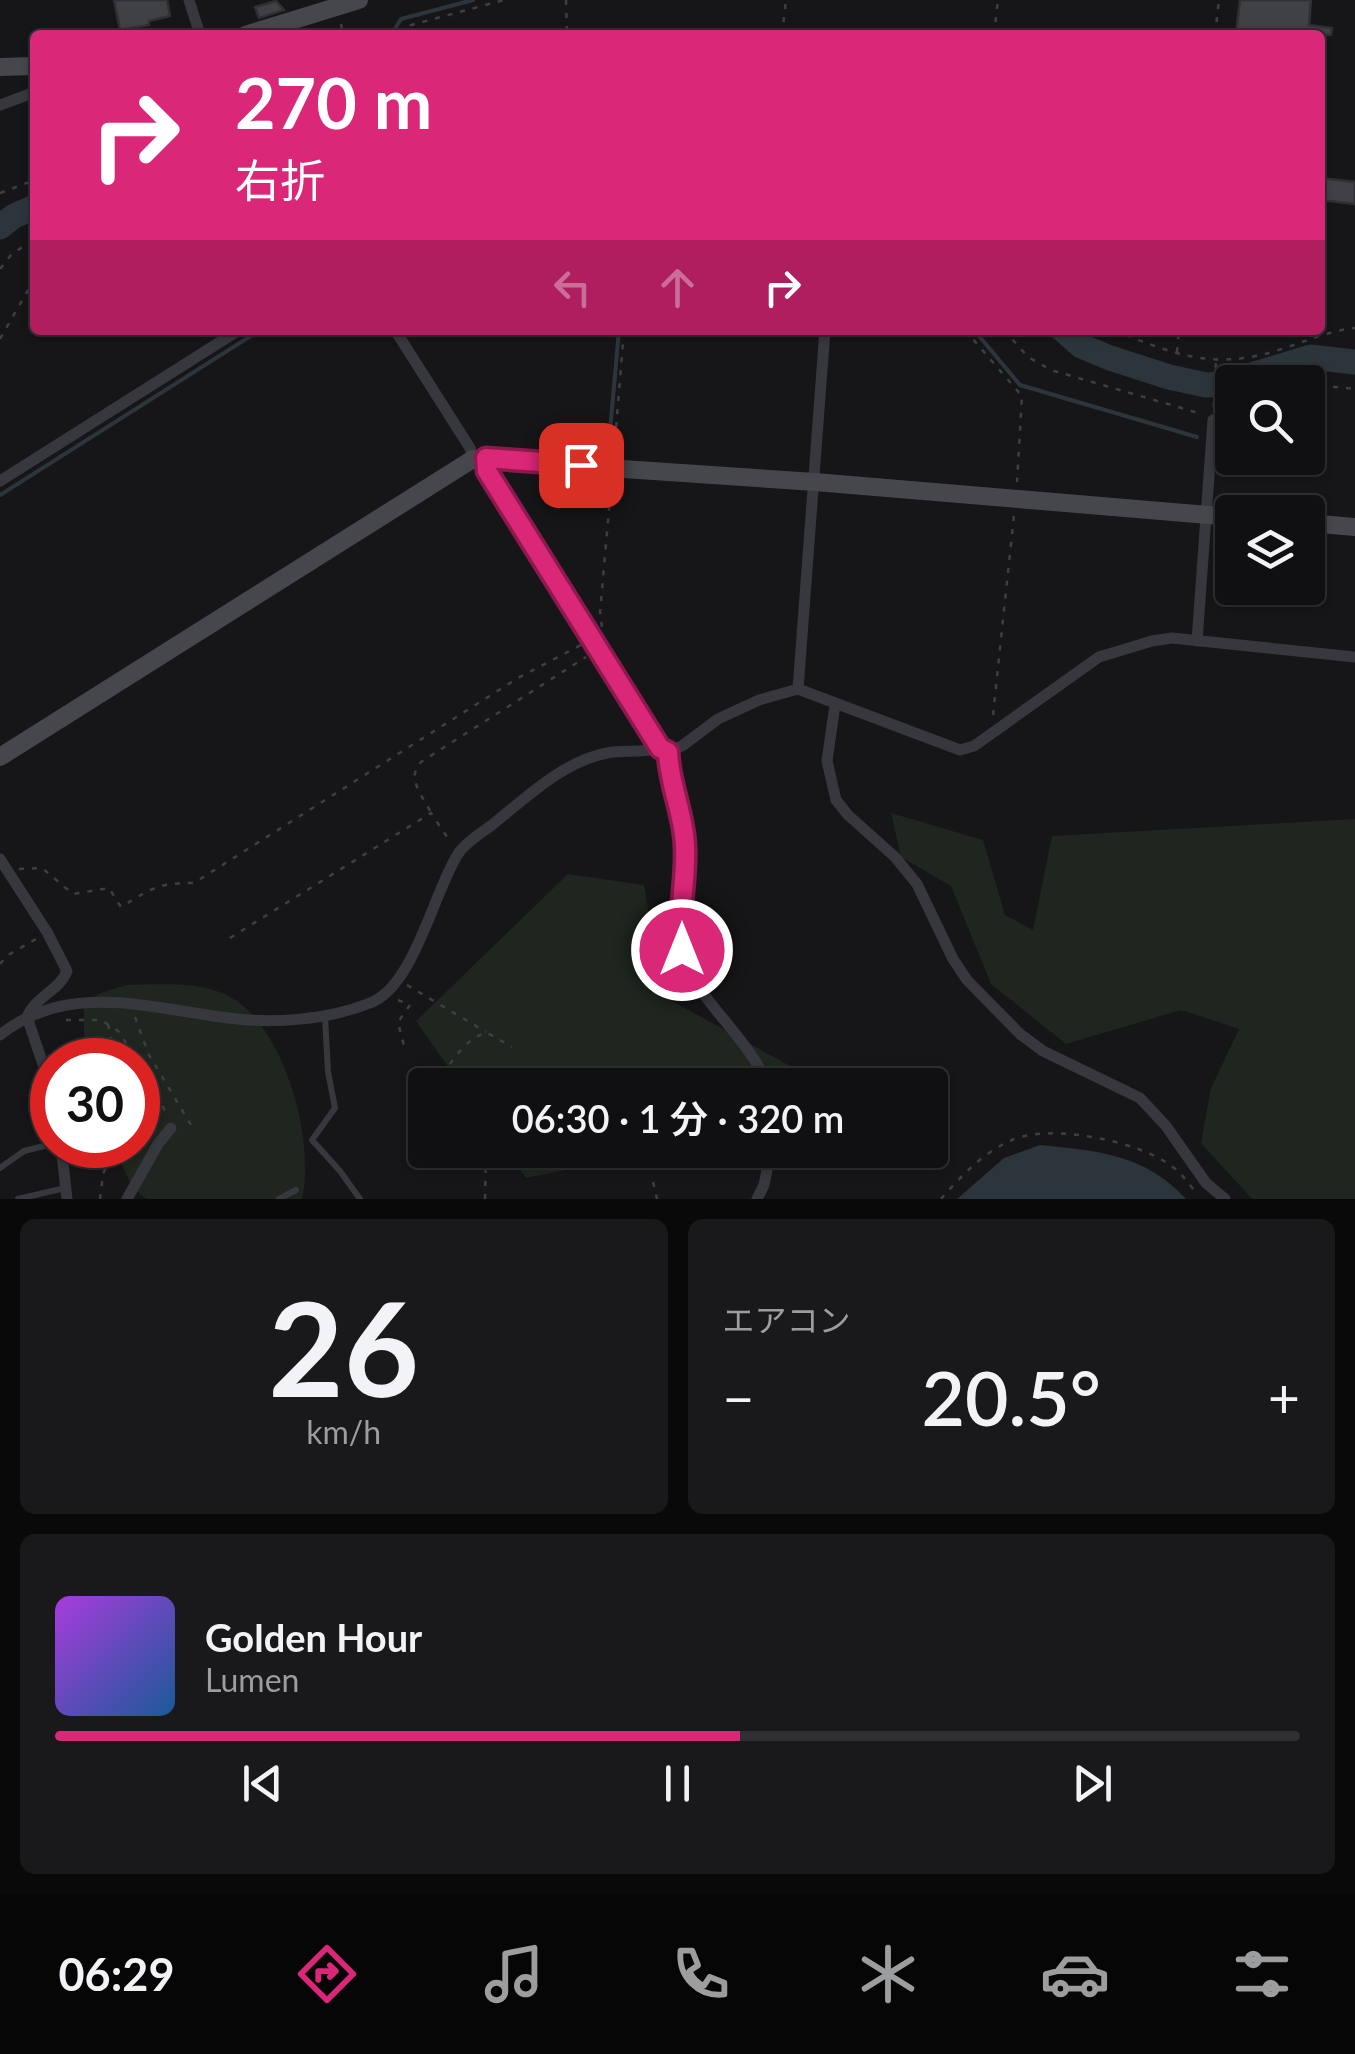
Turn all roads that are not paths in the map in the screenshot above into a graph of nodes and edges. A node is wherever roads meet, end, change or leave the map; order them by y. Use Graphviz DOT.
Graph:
graph roads {
  1 [pos="189,0"];
  2 [pos="359,0"];
  3 [pos="326,5"];
  4 [pos="198,30"];
  5 [pos="258,30"];
  6 [pos="30,66"];
  7 [pos="0,67"];
  8 [pos="30,94"];
  9 [pos="0,105"];
  10 [pos="231,335"];
  11 [pos="398,335"];
  12 [pos="826,335"];
  13 [pos="1215,418"];
  14 [pos="480,459"];
  15 [pos="0,481"];
  16 [pos="815,482"];
  17 [pos="1206,515"];
  18 [pos="1215,516"];
  19 [pos="1325,524"];
  20 [pos="1355,527"];
  21 [pos="1197,641"];
  22 [pos="1355,657"];
  23 [pos="798,689"];
  24 [pos="835,706"];
  25 [pos="664,750"];
  26 [pos="0,757"];
  27 [pos="4,864"];
  28 [pos="27,1017"];
  29 [pos="325,1017"];
  30 [pos="0,1035"];
  31 [pos="34,1038"];
  32 [pos="758,1068"];
  33 [pos="169,1124"];
  34 [pos="30,1150"];
  35 [pos="0,1168"];
  36 [pos="64,1168"];
  37 [pos="767,1168"];
  38 [pos="296,1190"];
  39 [pos="67,1193"];
  40 [pos="18,1199"];
  41 [pos="126,1199"];
  42 [pos="279,1199"];
  43 [pos="360,1199"];
  44 [pos="757,1199"];
  45 [pos="1224,1199"];
  1 -- 4 [label="street"];
  2 -- 3 [label="street"];
  3 -- 5 [label="street"];
  6 -- 7 [label="street"];
  8 -- 9 [label="street"];
  10 -- 15 [label="street"];
  11 -- 14 [label="street"];
  12 -- 16 [label="street"];
  13 -- 17 [label="street"];
  14 -- 16 [label="street"];
  14 -- 25 [label="street"];
  14 -- 26 [label="street"];
  16 -- 17 [label="street"];
  16 -- 23 [label="street"];
  17 -- 18 [label="street"];
  17 -- 21 [label="street"];
  19 -- 20 [label="street"];
  21 -- 22 [label="street"];
  21 -- 24 [label="street"];
  23 -- 24 [label="street"];
  23 -- 25 [label="street"];
  24 -- 45 [label="street"];
  25 -- 29 [label="street"];
  25 -- 32 [label="street"];
  27 -- 28 [label="street"];
  28 -- 29 [label="street"];
  28 -- 30 [label="street"];
  28 -- 31 [label="street"];
  29 -- 43 [label="lane"];
  33 -- 41 [label="street"];
  34 -- 35 [label="lane"];
  36 -- 39 [label="street"];
  37 -- 44 [label="street"];
  38 -- 42 [label="lane"];
  39 -- 40 [label="lane"];
}
